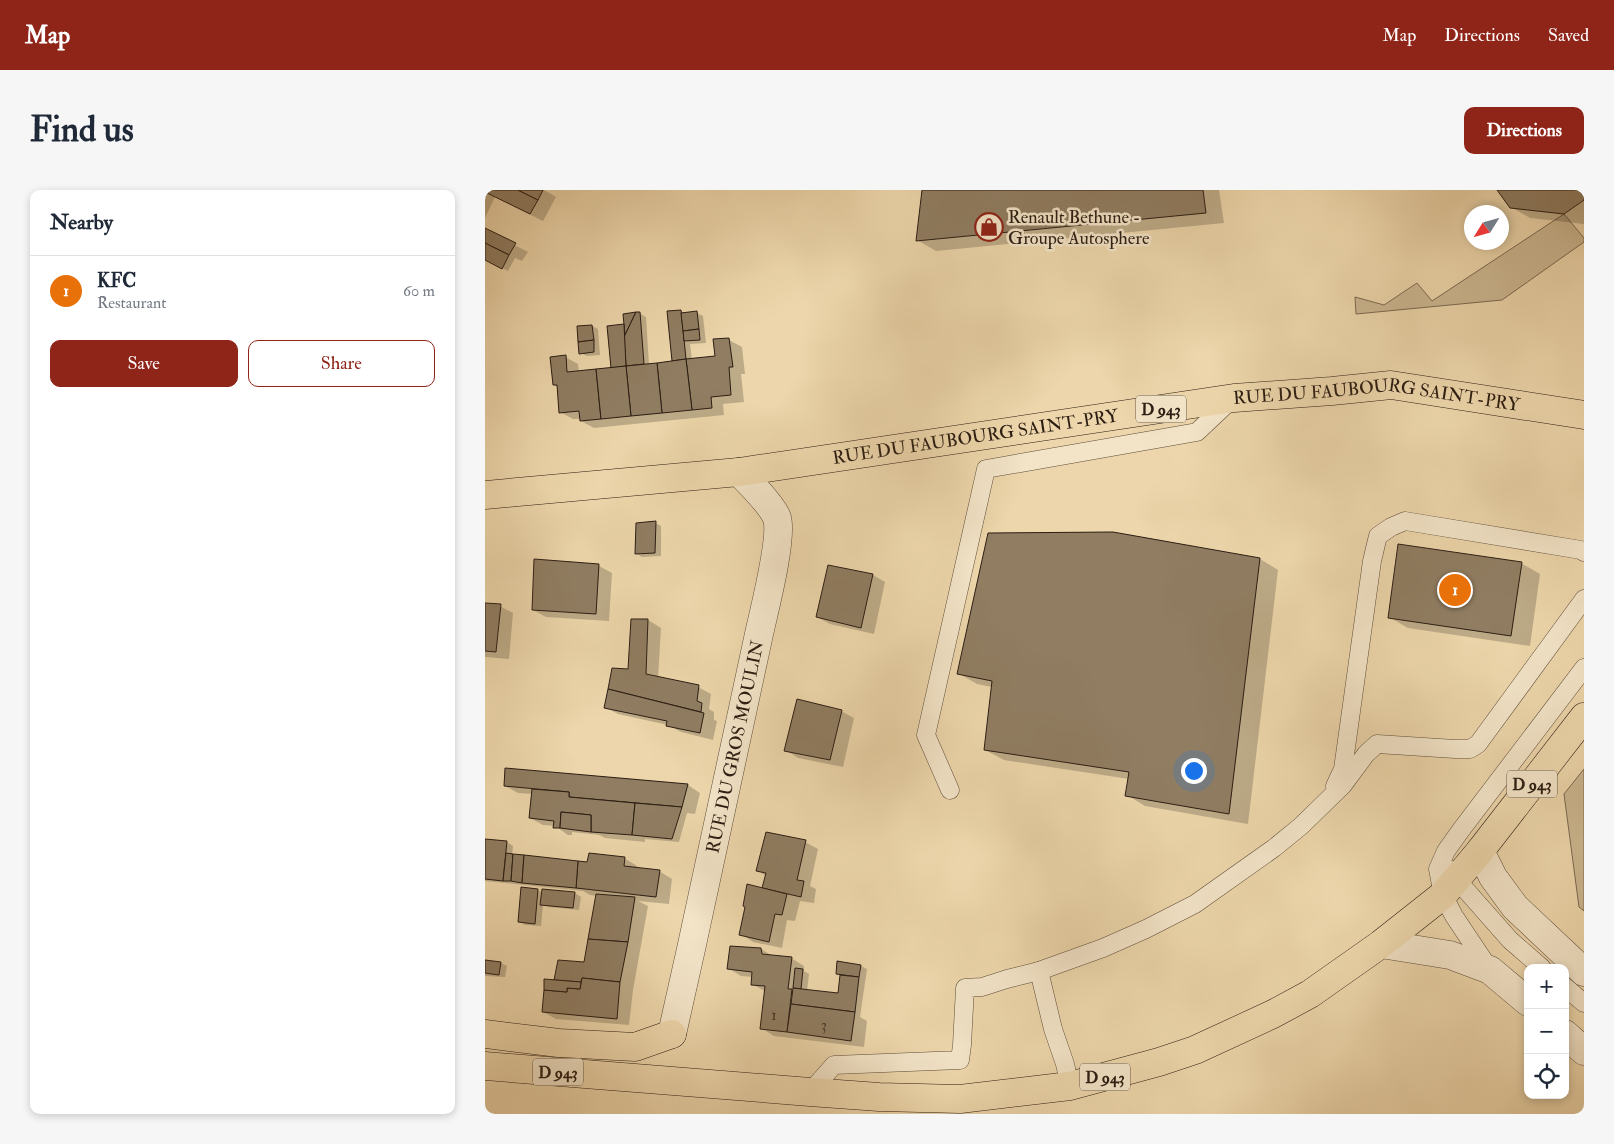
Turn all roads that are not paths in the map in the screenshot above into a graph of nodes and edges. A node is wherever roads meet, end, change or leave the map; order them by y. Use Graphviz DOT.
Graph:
graph roads {
  1 [pos="1234,398"];
  2 [pos="1584,415"];
  3 [pos="739,472"];
  4 [pos="485,495"];
  5 [pos="1584,552"];
  6 [pos="1584,599"];
  7 [pos="1584,668"];
  8 [pos="1584,717"];
  9 [pos="950,790"];
  10 [pos="1320,808"];
  11 [pos="1480,851"];
  12 [pos="1450,888"];
  13 [pos="1381,944"];
  14 [pos="1538,964"];
  15 [pos="1490,970"];
  16 [pos="1039,972"];
  17 [pos="1584,972"];
  18 [pos="1569,990"];
  19 [pos="1524,999"];
  20 [pos="1584,1003"];
  21 [pos="485,1034"];
  22 [pos="672,1034"];
  23 [pos="1569,1038"];
  24 [pos="1584,1051"];
  25 [pos="485,1066"];
  26 [pos="1070,1086"];
  27 [pos="810,1092"];
  1 -- 2 [label="main road, RUE DU FAUBOURG SAINT-PRY / D 943"];
  1 -- 3 [label="main road, RUE DU FAUBOURG SAINT-PRY / D 943"];
  1 -- 9 [label="lane"];
  3 -- 4 [label="main road, RUE DU FAUBOURG SAINT-PRY"];
  3 -- 22 [label="street, RUE DU GROS MOULIN"];
  5 -- 10 [label="lane"];
  6 -- 10 [label="lane"];
  7 -- 12 [label="lane"];
  8 -- 11 [label="main road, D 943"];
  10 -- 16 [label="lane"];
  11 -- 12 [label="main road, D 943"];
  11 -- 17 [label="street"];
  12 -- 13 [label="main road, D 943"];
  12 -- 14 [label="lane"];
  12 -- 15 [label="lane"];
  13 -- 15 [label="street"];
  13 -- 26 [label="main road, D 943"];
  15 -- 19 [label="street"];
  16 -- 26 [label="lane"];
  16 -- 27 [label="lane"];
  18 -- 20 [label="lane"];
  21 -- 22 [label="main road"];
  23 -- 24 [label="street"];
  25 -- 27 [label="main road, D 943"];
  26 -- 27 [label="main road, D 943"];
}
